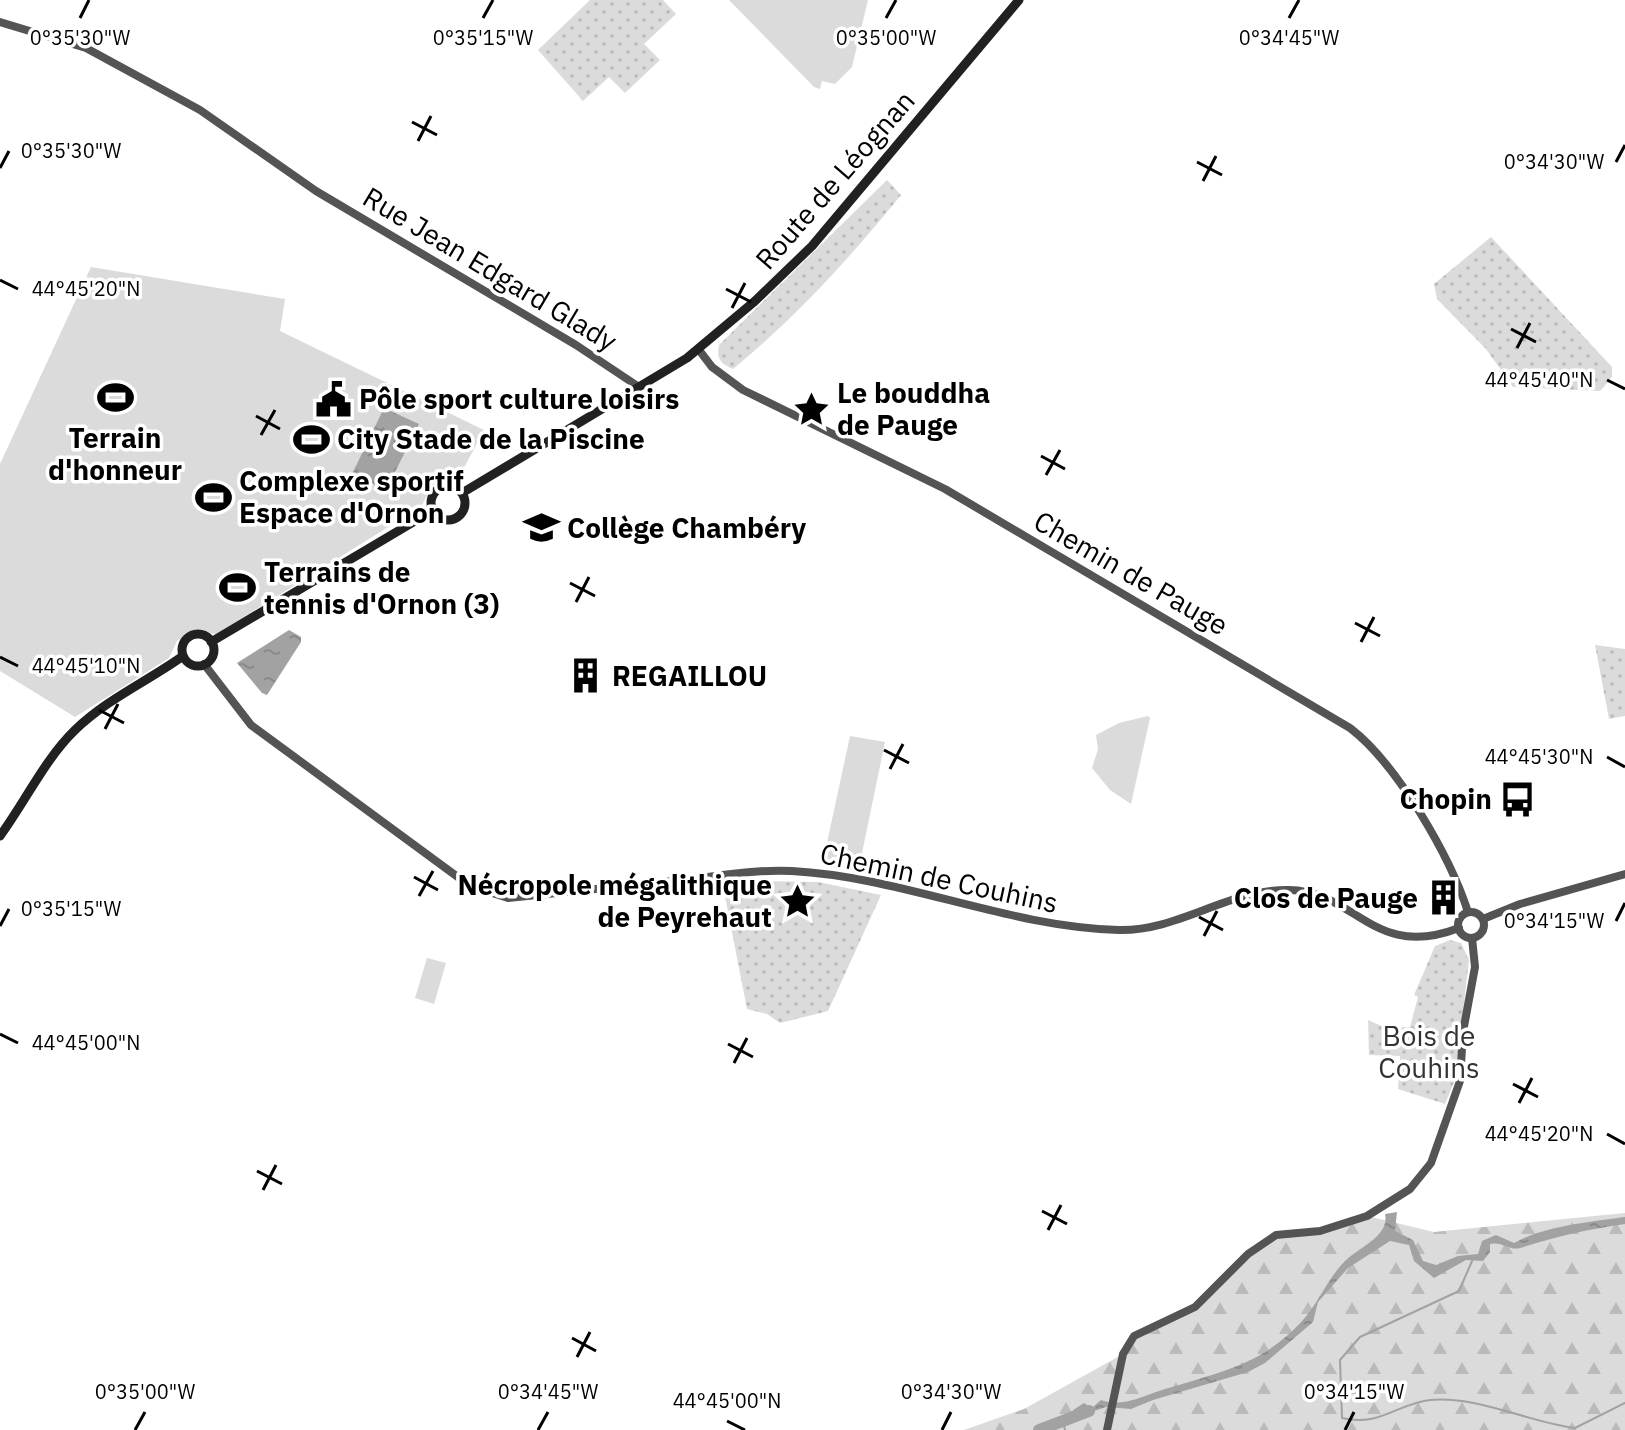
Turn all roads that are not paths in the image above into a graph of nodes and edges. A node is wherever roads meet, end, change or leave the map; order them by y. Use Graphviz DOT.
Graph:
graph roads {
  1 [pos="1019,0"];
  2 [pos="0,22"];
  3 [pos="699,350"];
  4 [pos="639,387"];
  5 [pos="462,493"];
  6 [pos="432,511"];
  7 [pos="211,642"];
  8 [pos="183,656"];
  9 [pos="204,664"];
  10 [pos="0,836"];
  11 [pos="1625,874"];
  12 [pos="1468,912"];
  13 [pos="1483,919"];
  14 [pos="1459,928"];
  15 [pos="1472,938"];
  16 [pos="1107,1430"];
  1 -- 3 [label="main road, Route de Léognan"];
  2 -- 4 [label="street, Rue Jean Edgard Glady"];
  3 -- 4 [label="main road, Route de Léognan"];
  3 -- 12 [label="street, Chemin de Pauge"];
  4 -- 5 [label="main road, Route de Léognan"];
  5 -- 6 [label="main road"];
  5 -- 6 [label="main road"];
  6 -- 7 [label="main road"];
  7 -- 8 [label="main road"];
  7 -- 9 [label="main road"];
  8 -- 9 [label="main road"];
  8 -- 10 [label="main road"];
  9 -- 14 [label="street, Chemin de Couhins"];
  11 -- 13 [label="street"];
  12 -- 13 [label="street"];
  12 -- 14 [label="street"];
  13 -- 15 [label="street"];
  14 -- 15 [label="street"];
  15 -- 16 [label="street"];
}
